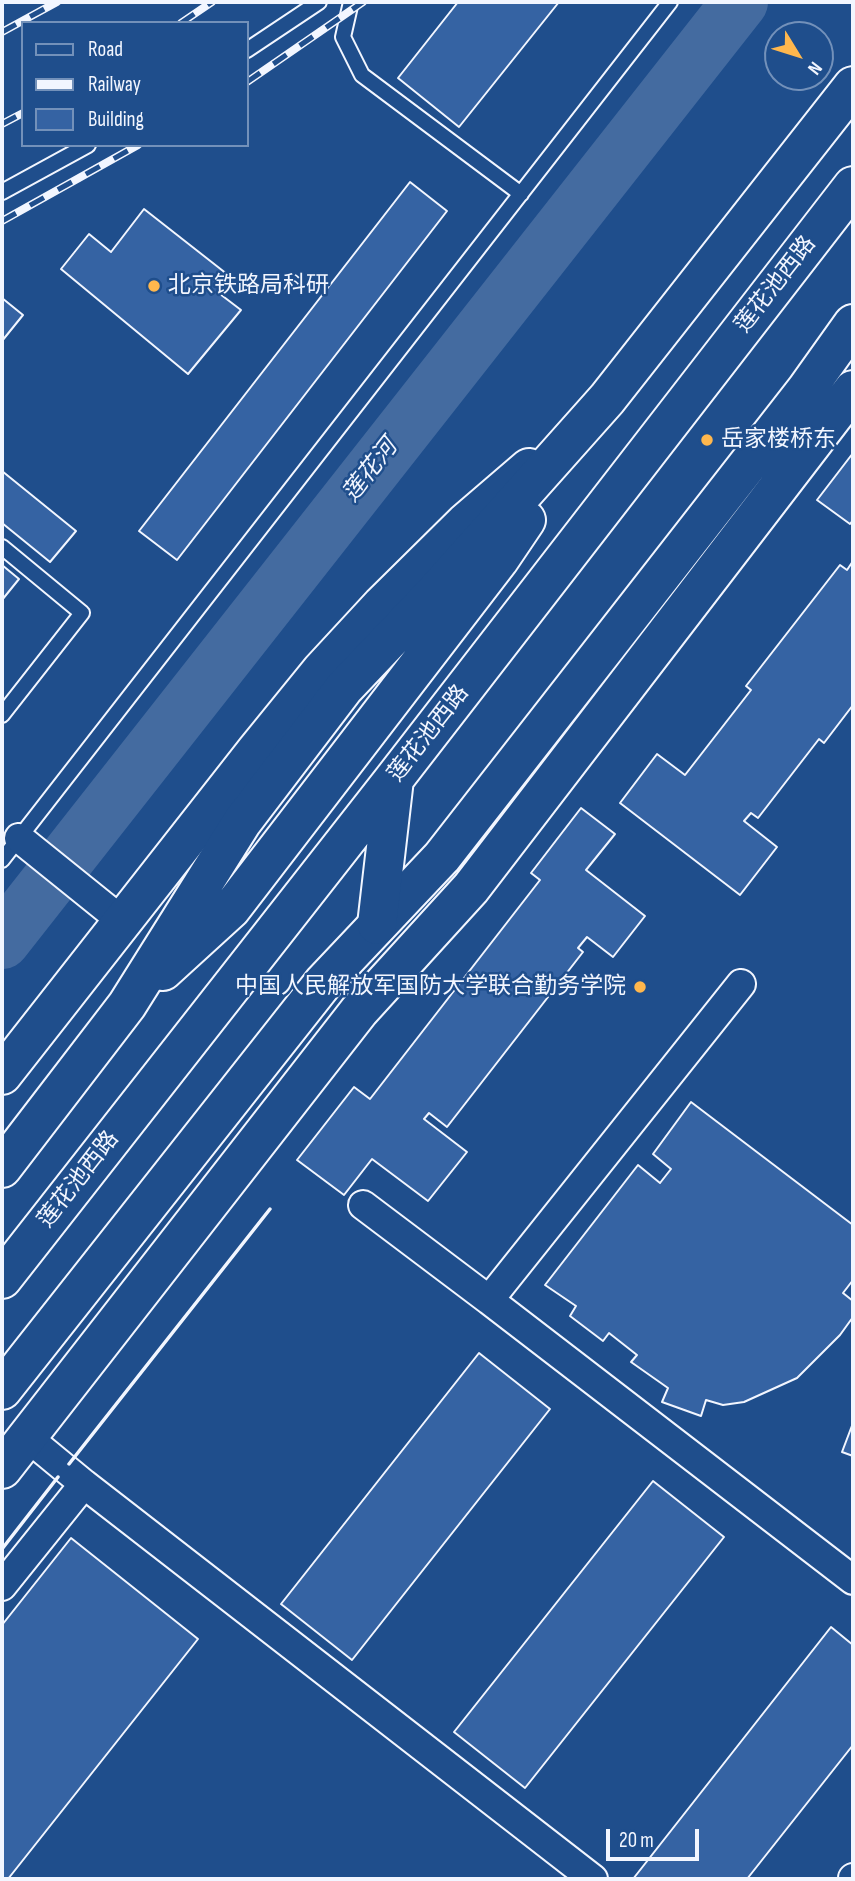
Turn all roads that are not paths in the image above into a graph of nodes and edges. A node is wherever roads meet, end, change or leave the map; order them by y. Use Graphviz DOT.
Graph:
graph roads {
  1 [pos="319,2"];
  2 [pos="351,2"];
  3 [pos="670,2"];
  4 [pos="248,49"];
  5 [pos="853,86"];
  6 [pos="84,147"];
  7 [pos="853,186"];
  8 [pos="2,192"];
  9 [pos="521,194"];
  10 [pos="853,324"];
  11 [pos="853,390"];
  12 [pos="607,399"];
  13 [pos="2,547"];
  14 [pos="2,715"];
  15 [pos="394,779"];
  16 [pos="10,849"];
  17 [pos="122,921"];
  18 [pos="377,925"];
  19 [pos="412,953"];
  20 [pos="741,984"];
  21 [pos="2,1075"];
  22 [pos="2,1168"];
  23 [pos="363,1205"];
  24 [pos="2,1279"];
  25 [pos="489,1300"];
  26 [pos="2,1390"];
  27 [pos="27,1437"];
  28 [pos="2,1469"];
  29 [pos="84,1485"];
  30 [pos="853,1580"];
  31 [pos="2,1586"];
  32 [pos="593,1879"];
  1 -- 4 [label="lane"];
  2 -- 9 [label="lane"];
  3 -- 9 [label="lane"];
  5 -- 12 [label="main road"];
  6 -- 8 [label="lane"];
  7 -- 15 [label="main road, 莲花池西路"];
  9 -- 16 [label="lane"];
  10 -- 18 [label="main road"];
  11 -- 19 [label="main road"];
  12 -- 17 [label="main road"];
  12 -- 22 [label="main road"];
  13 -- 14 [label="lane"];
  15 -- 18 [label="main road"];
  15 -- 24 [label="main road, 莲花池西路"];
  16 -- 17 [label="street"];
  17 -- 21 [label="main road"];
  18 -- 19 [label="main road"];
  18 -- 26 [label="main road"];
  19 -- 27 [label="main road"];
  20 -- 25 [label="street"];
  23 -- 25 [label="street"];
  25 -- 30 [label="street"];
  27 -- 28 [label="main road"];
  27 -- 29 [label="street"];
  29 -- 31 [label="street"];
  29 -- 32 [label="street"];
}
